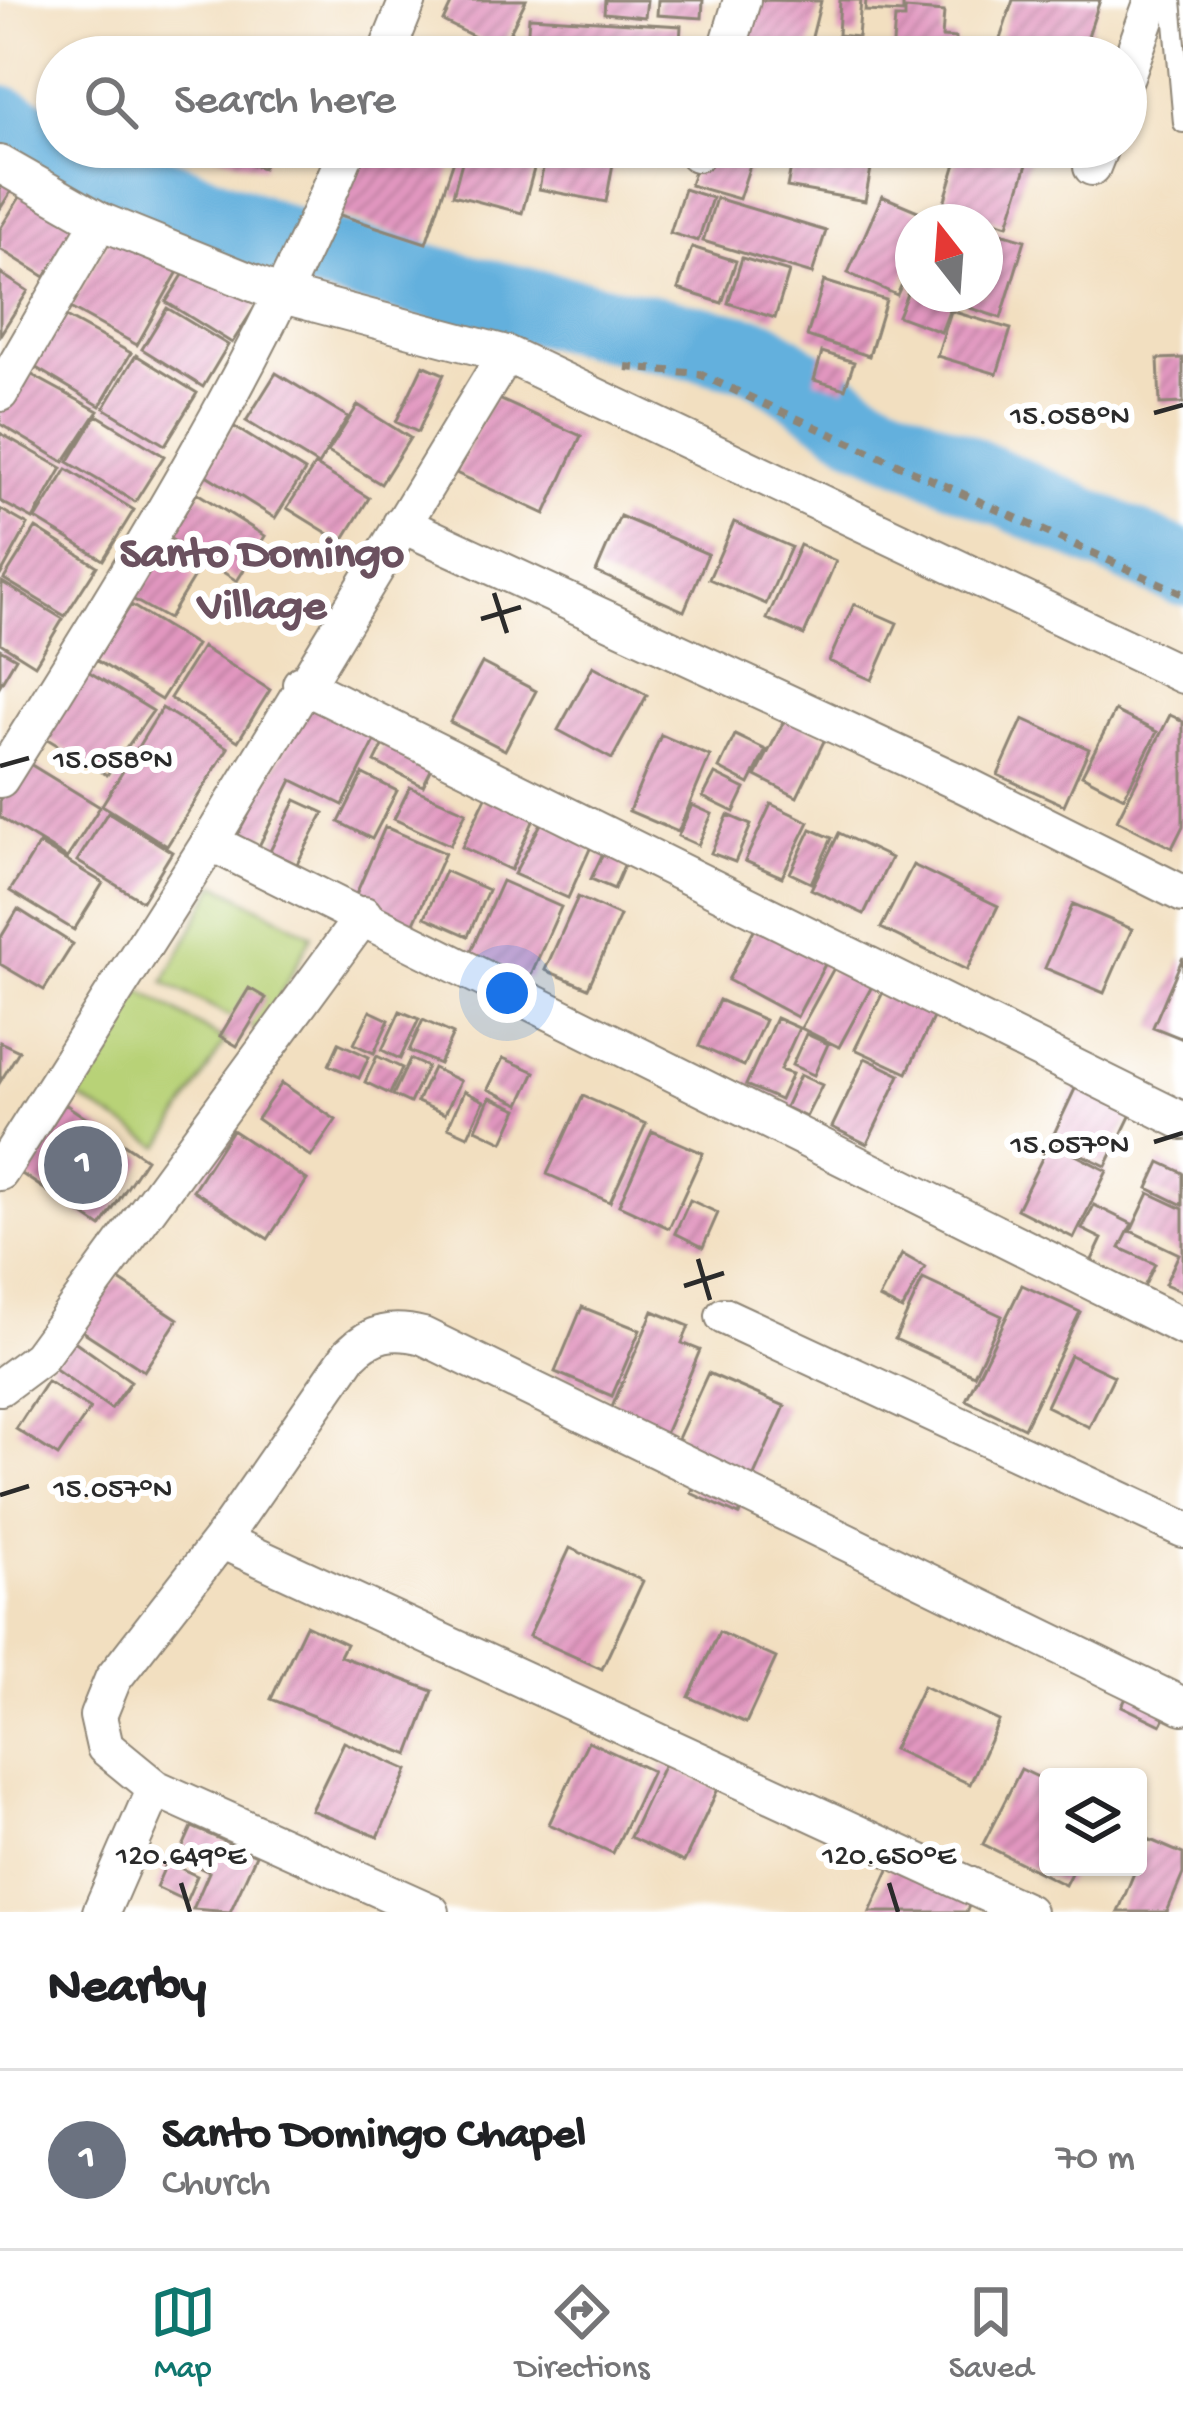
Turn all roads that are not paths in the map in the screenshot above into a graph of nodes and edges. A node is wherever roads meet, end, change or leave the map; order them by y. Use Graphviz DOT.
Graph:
graph roads {
  1 [pos="408,0"];
  2 [pos="742,0"];
  3 [pos="1153,0"];
  4 [pos="1172,0"];
  5 [pos="393,36"];
  6 [pos="731,36"];
  7 [pos="1140,36"];
  8 [pos="1183,123"];
  9 [pos="0,164"];
  10 [pos="340,168"];
  11 [pos="100,221"];
  12 [pos="283,295"];
  13 [pos="506,354"];
  14 [pos="0,393"];
  15 [pos="401,524"];
  16 [pos="1183,675"];
  17 [pos="301,684"];
  18 [pos="0,779"];
  19 [pos="210,842"];
  20 [pos="1183,894"];
  21 [pos="364,915"];
  22 [pos="1183,1121"];
  23 [pos="0,1172"];
  24 [pos="724,1316"];
  25 [pos="1183,1327"];
  26 [pos="0,1387"];
  27 [pos="1183,1529"];
  28 [pos="221,1540"];
  29 [pos="1183,1706"];
  30 [pos="154,1788"];
  31 [pos="101,1912"];
  32 [pos="431,1912"];
  33 [pos="1028,1912"];
  1 -- 5 [label="street"];
  2 -- 6 [label="street"];
  3 -- 7 [label="street"];
  4 -- 8 [label="lane"];
  9 -- 11 [label="street"];
  10 -- 12 [label="street"];
  11 -- 12 [label="street"];
  11 -- 14 [label="street"];
  12 -- 13 [label="street"];
  12 -- 18 [label="street"];
  13 -- 15 [label="street"];
  13 -- 16 [label="street"];
  15 -- 17 [label="street"];
  15 -- 20 [label="street"];
  17 -- 19 [label="street"];
  17 -- 22 [label="street"];
  19 -- 21 [label="street"];
  19 -- 23 [label="street"];
  21 -- 25 [label="street"];
  21 -- 26 [label="street"];
  24 -- 27 [label="street"];
  28 -- 29 [label="street"];
  28 -- 30 [label="street"];
  28 -- 33 [label="street"];
  30 -- 31 [label="street"];
  30 -- 32 [label="street"];
}
